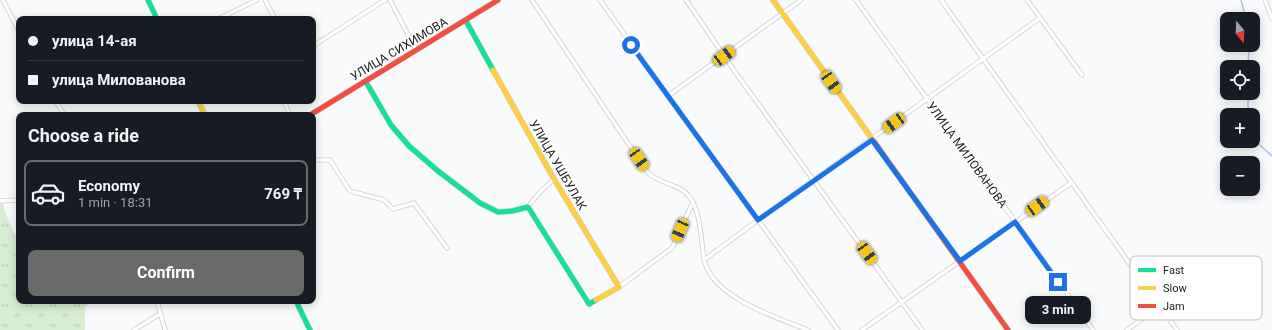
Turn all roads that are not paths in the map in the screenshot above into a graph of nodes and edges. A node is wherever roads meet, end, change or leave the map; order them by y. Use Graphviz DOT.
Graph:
graph roads {
  1 [pos="3,0"];
  2 [pos="148,0"];
  3 [pos="257,0"];
  4 [pos="266,0"];
  5 [pos="384,0"];
  6 [pos="390,0"];
  7 [pos="498,0"];
  8 [pos="532,0"];
  9 [pos="600,0"];
  10 [pos="686,0"];
  11 [pos="773,0"];
  12 [pos="801,0"];
  13 [pos="856,0"];
  14 [pos="941,0"];
  15 [pos="1027,0"];
  16 [pos="1265,0"];
  17 [pos="783,13"];
  18 [pos="156,16"];
  19 [pos="224,16"];
  20 [pos="274,16"];
  21 [pos="1040,18"];
  22 [pos="1272,19"];
  23 [pos="466,21"];
  24 [pos="16,25"];
  25 [pos="316,44"];
  26 [pos="416,50"];
  27 [pos="724,56"];
  28 [pos="984,58"];
  29 [pos="1082,76"];
  30 [pos="366,82"];
  31 [pos="668,96"];
  32 [pos="927,99"];
  33 [pos="315,112"];
  34 [pos="872,140"];
  35 [pos="316,160"];
  36 [pos="554,179"];
  37 [pos="814,180"];
  38 [pos="1071,183"];
  39 [pos="16,200"];
  40 [pos="0,201"];
  41 [pos="693,202"];
  42 [pos="528,207"];
  43 [pos="758,220"];
  44 [pos="1015,222"];
  45 [pos="447,248"];
  46 [pos="704,260"];
  47 [pos="960,261"];
  48 [pos="1130,265"];
  49 [pos="619,287"];
  50 [pos="903,302"];
  51 [pos="158,304"];
  52 [pos="297,304"];
  53 [pos="160,314"];
  54 [pos="1141,320"];
  55 [pos="1170,320"];
  56 [pos="134,330"];
  57 [pos="165,330"];
  58 [pos="310,330"];
  59 [pos="808,330"];
  60 [pos="838,330"];
  61 [pos="862,330"];
  62 [pos="922,330"];
  63 [pos="1008,330"];
  64 [pos="1092,330"];
  65 [pos="1127,330"];
  66 [pos="1177,330"];
  1 -- 24 [label="street"];
  2 -- 18 [label="street"];
  3 -- 19 [label="street"];
  4 -- 20 [label="street"];
  5 -- 25 [label="street"];
  6 -- 26 [label="street"];
  7 -- 23 [label="street, УЛИЦА СИХИМОВА"];
  8 -- 41 [label="street"];
  9 -- 31 [label="street"];
  10 -- 27 [label="street"];
  11 -- 17 [label="street"];
  12 -- 17 [label="street"];
  13 -- 32 [label="street, УЛИЦА МИЛОВАНОВА"];
  14 -- 28 [label="street"];
  15 -- 21 [label="street"];
  16 -- 22 [label="street"];
  17 -- 27 [label="street"];
  17 -- 34 [label="street"];
  21 -- 28 [label="street"];
  21 -- 29 [label="street"];
  23 -- 26 [label="street, УЛИЦА СИХИМОВА"];
  23 -- 36 [label="street, УЛИЦА УШБУЛАК"];
  26 -- 30 [label="street, УЛИЦА СИХИМОВА"];
  27 -- 31 [label="street"];
  27 -- 37 [label="street"];
  28 -- 32 [label="street"];
  28 -- 38 [label="street"];
  30 -- 33 [label="street, УЛИЦА СИХИМОВА"];
  30 -- 42 [label="street"];
  31 -- 43 [label="street"];
  32 -- 34 [label="street"];
  32 -- 44 [label="street, УЛИЦА МИЛОВАНОВА"];
  34 -- 37 [label="street"];
  34 -- 47 [label="street"];
  35 -- 45 [label="street"];
  36 -- 42 [label="street"];
  36 -- 49 [label="street, УЛИЦА УШБУЛАК"];
  37 -- 43 [label="street"];
  37 -- 50 [label="street"];
  38 -- 44 [label="street"];
  38 -- 48 [label="street"];
  39 -- 40 [label="street"];
  41 -- 46 [label="street"];
  41 -- 49 [label="street"];
  42 -- 49 [label="street"];
  43 -- 46 [label="street"];
  43 -- 60 [label="street"];
  44 -- 47 [label="street"];
  44 -- 64 [label="street, УЛИЦА МИЛОВАНОВА"];
  46 -- 59 [label="street"];
  47 -- 50 [label="street"];
  47 -- 63 [label="street"];
  50 -- 61 [label="street"];
  50 -- 62 [label="street"];
  51 -- 53 [label="street"];
  52 -- 58 [label="street"];
  53 -- 56 [label="street"];
  53 -- 57 [label="street"];
  54 -- 65 [label="street"];
  55 -- 66 [label="street"];
}
